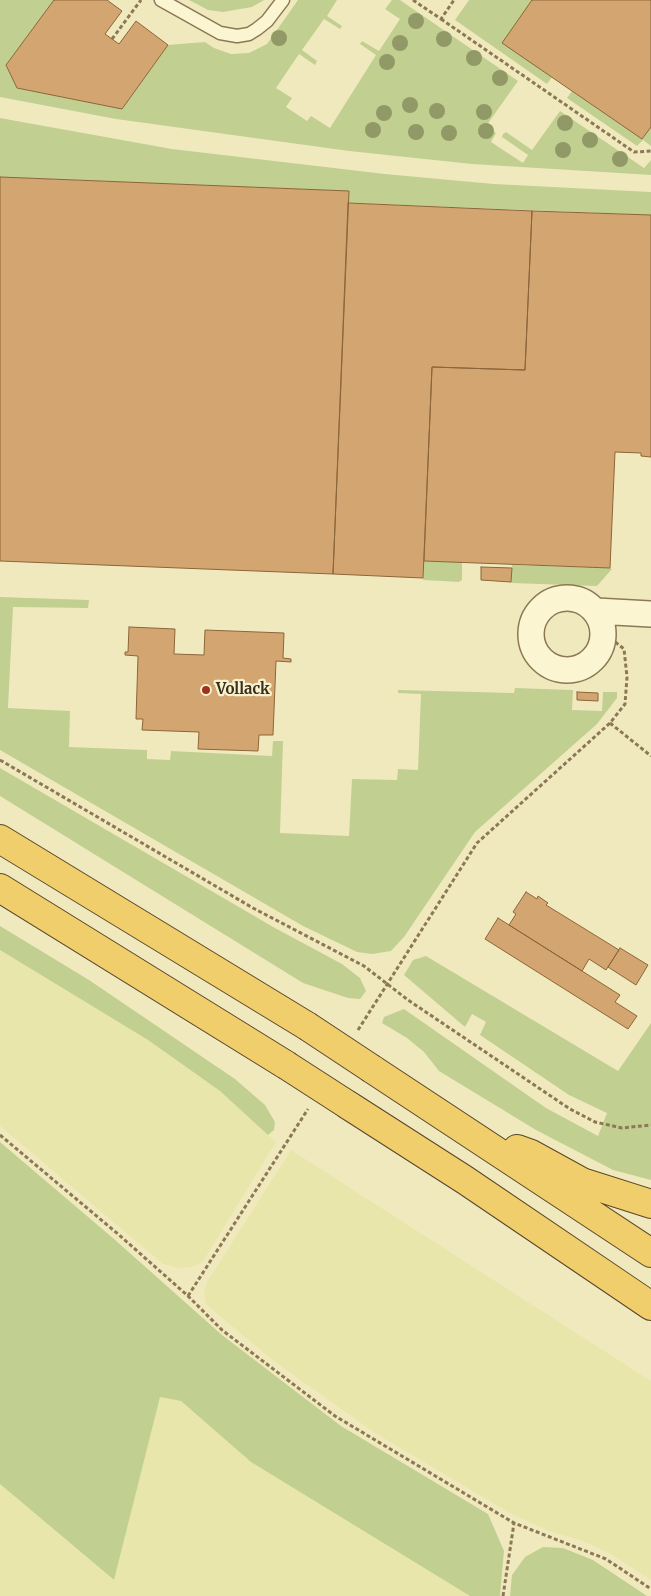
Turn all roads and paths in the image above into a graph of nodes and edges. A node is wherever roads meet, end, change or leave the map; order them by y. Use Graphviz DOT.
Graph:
graph roads {
  1 [pos="142,0"];
  2 [pos="161,0"];
  3 [pos="283,0"];
  4 [pos="413,0"];
  5 [pos="454,0"];
  6 [pos="441,19"];
  7 [pos="112,40"];
  8 [pos="651,151"];
  9 [pos="651,614"];
  10 [pos="600,622"];
  11 [pos="610,723"];
  12 [pos="651,756"];
  13 [pos="0,760"];
  14 [pos="0,839"];
  15 [pos="0,888"];
  16 [pos="386,983"];
  17 [pos="367,1015"];
  18 [pos="651,1125"];
  19 [pos="0,1135"];
  20 [pos="474,1137"];
  21 [pos="287,1143"];
  22 [pos="651,1204"];
  23 [pos="651,1253"];
  24 [pos="188,1296"];
  25 [pos="651,1306"];
  26 [pos="514,1524"];
  27 [pos="651,1589"];
  28 [pos="503,1596"];
  1 -- 7 [label="path"];
  2 -- 3 [label="lane"];
  4 -- 6 [label="path"];
  5 -- 6 [label="path"];
  6 -- 8 [label="path"];
  9 -- 10 [label="street"];
  10 -- 11 [label="path"];
  11 -- 12 [label="path"];
  11 -- 16 [label="path"];
  13 -- 16 [label="path"];
  14 -- 20 [label="highway, bridge"];
  15 -- 25 [label="highway, bridge"];
  16 -- 17 [label="path"];
  16 -- 18 [label="path"];
  19 -- 24 [label="path"];
  20 -- 22 [label="highway"];
  20 -- 23 [label="highway"];
  21 -- 24 [label="path"];
  24 -- 26 [label="path"];
  26 -- 27 [label="path"];
  26 -- 28 [label="path"];
}
